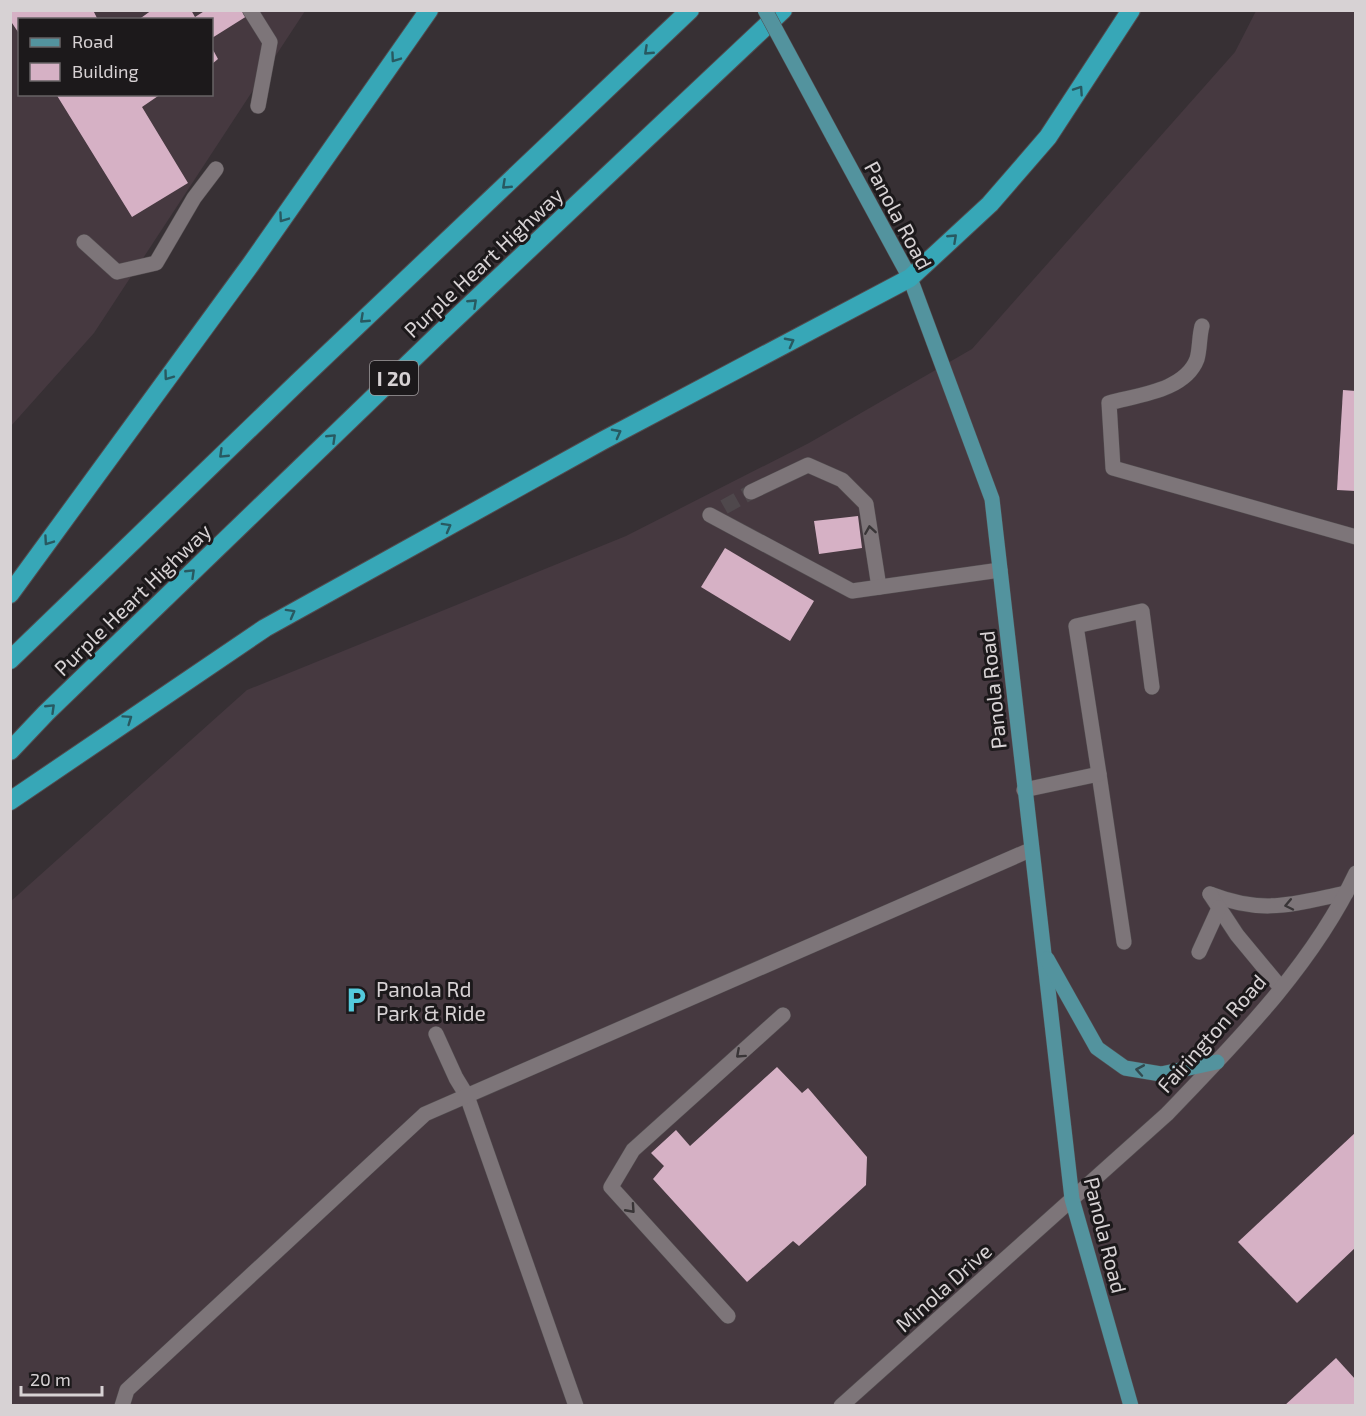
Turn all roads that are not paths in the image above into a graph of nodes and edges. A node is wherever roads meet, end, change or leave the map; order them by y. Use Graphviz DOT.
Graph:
graph roads {
  1 [pos="250,10"];
  2 [pos="429,10"];
  3 [pos="690,10"];
  4 [pos="765,10"];
  5 [pos="783,10"];
  6 [pos="1131,10"];
  7 [pos="258,106"];
  8 [pos="216,169"];
  9 [pos="84,242"];
  10 [pos="910,278"];
  11 [pos="1202,326"];
  12 [pos="752,492"];
  13 [pos="717,511"];
  14 [pos="1356,537"];
  15 [pos="1000,570"];
  16 [pos="879,587"];
  17 [pos="10,594"];
  18 [pos="10,660"];
  19 [pos="1152,687"];
  20 [pos="10,751"];
  21 [pos="1099,774"];
  22 [pos="1024,790"];
  23 [pos="10,801"];
  24 [pos="1030,850"];
  25 [pos="1356,873"];
  26 [pos="1346,893"];
  27 [pos="1219,908"];
  28 [pos="1124,942"];
  29 [pos="1043,950"];
  30 [pos="1199,952"];
  31 [pos="1281,988"];
  32 [pos="783,1015"];
  33 [pos="436,1034"];
  34 [pos="1217,1062"];
  35 [pos="467,1096"];
  36 [pos="1072,1199"];
  37 [pos="728,1316"];
  38 [pos="122,1406"];
  39 [pos="576,1406"];
  40 [pos="841,1406"];
  41 [pos="1131,1406"];
  1 -- 7 [label="street"];
  2 -- 17 [label="highway, one-way"];
  3 -- 18 [label="highway, Purple Heart Highway, one-way"];
  4 -- 10 [label="main road, Panola Road, bridge"];
  20 -- 5 [label="highway, Purple Heart Highway / I 20, one-way"];
  10 -- 6 [label="highway, one-way"];
  8 -- 9 [label="street"];
  10 -- 15 [label="main road, Panola Road"];
  23 -- 10 [label="highway, one-way"];
  11 -- 14 [label="street"];
  16 -- 12 [label="street, one-way"];
  13 -- 16 [label="street"];
  15 -- 16 [label="street"];
  15 -- 22 [label="main road, Panola Road"];
  19 -- 21 [label="street"];
  21 -- 22 [label="street"];
  21 -- 28 [label="street"];
  22 -- 24 [label="main road, Panola Road"];
  24 -- 29 [label="main road, Panola Road"];
  24 -- 35 [label="street"];
  25 -- 26 [label="street, Fairington Road"];
  26 -- 27 [label="street, one-way"];
  26 -- 31 [label="street, Fairington Road"];
  27 -- 30 [label="street"];
  27 -- 31 [label="street"];
  34 -- 29 [label="main road, one-way"];
  29 -- 36 [label="main road, Panola Road"];
  31 -- 34 [label="street, Fairington Road"];
  32 -- 37 [label="street, one-way"];
  33 -- 35 [label="street"];
  34 -- 36 [label="street, Fairington Road"];
  35 -- 38 [label="street"];
  35 -- 39 [label="street"];
  36 -- 40 [label="street, Minola Drive"];
  36 -- 41 [label="main road, Panola Road"];
}
